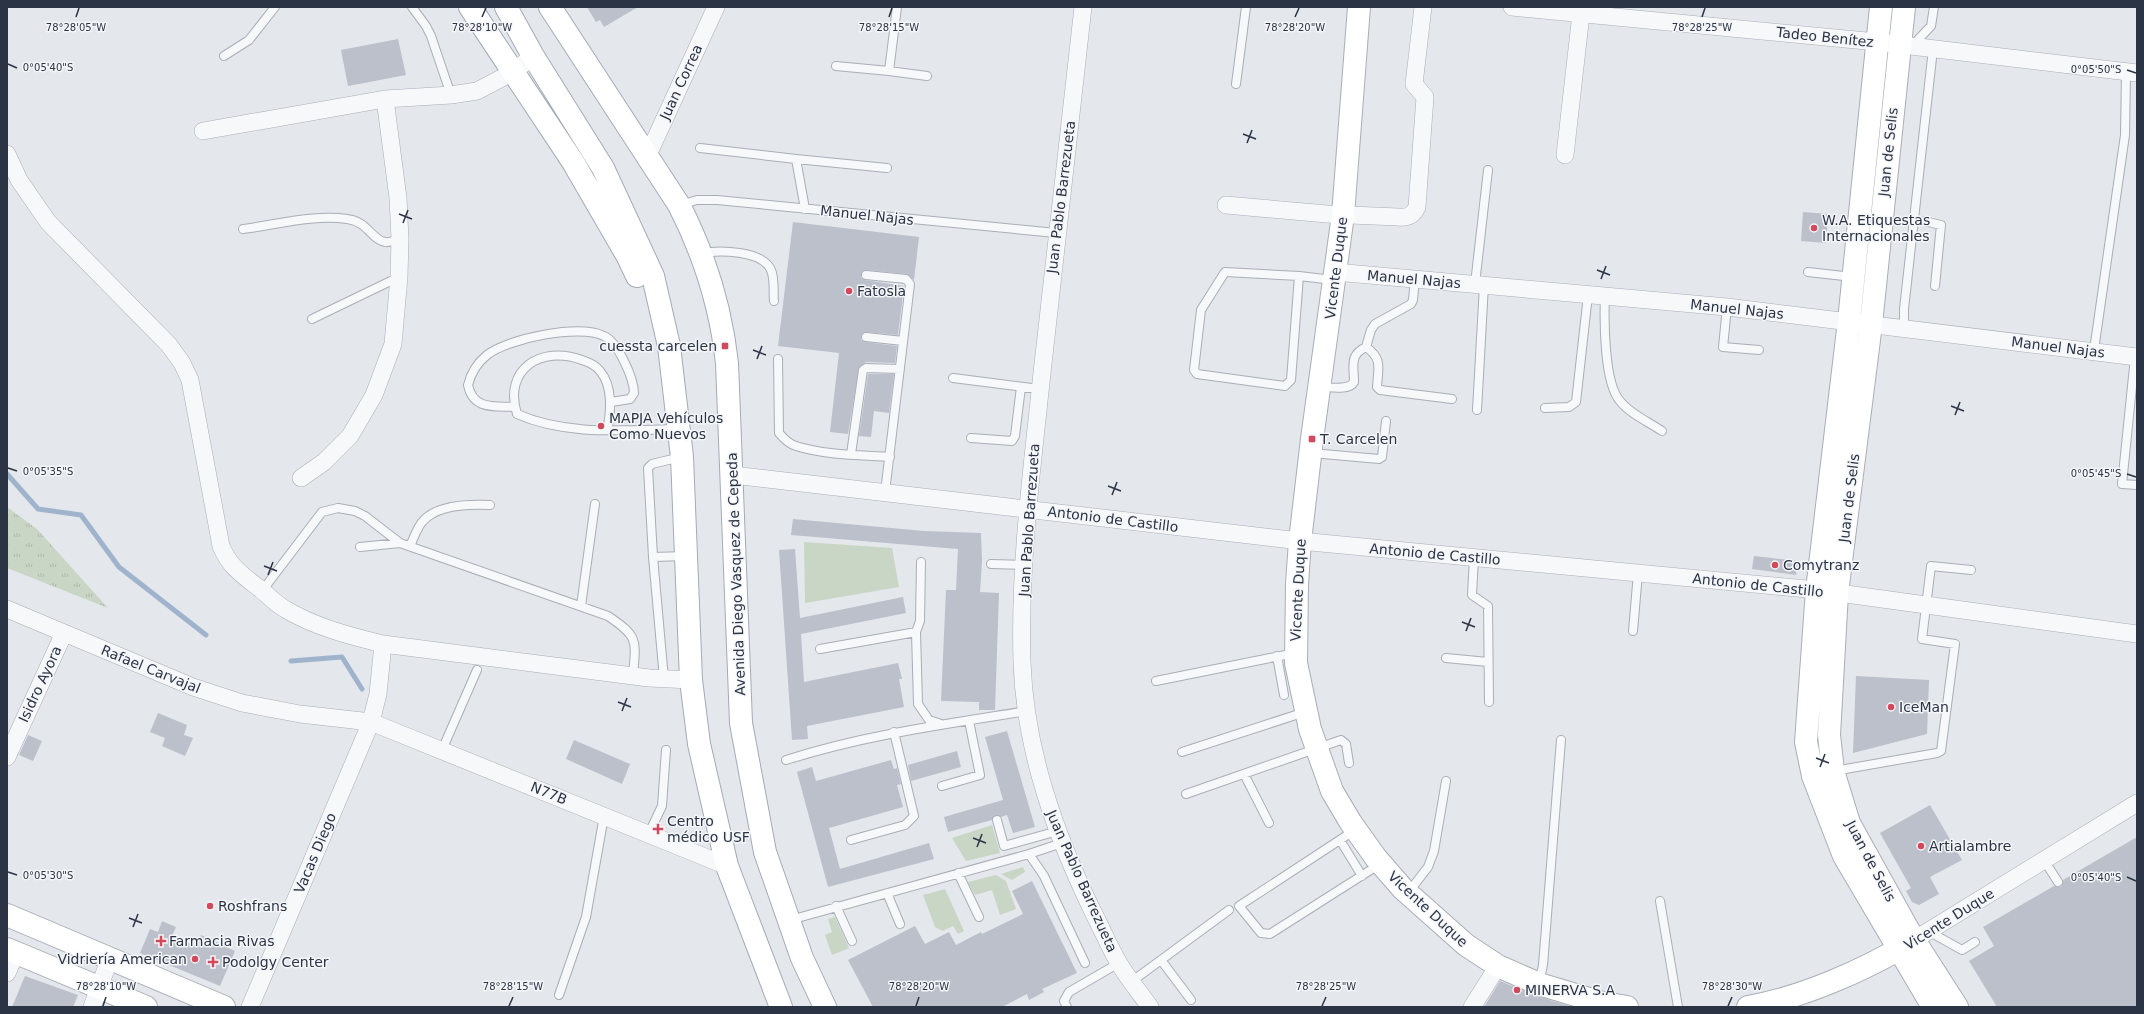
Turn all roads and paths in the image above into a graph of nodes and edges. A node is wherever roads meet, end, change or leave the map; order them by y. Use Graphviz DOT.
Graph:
graph roads {
  1 [pos="275,7"];
  2 [pos="412,7"];
  3 [pos="470,7"];
  4 [pos="506,7"];
  5 [pos="550,7"];
  6 [pos="716,7"];
  7 [pos="897,7"];
  8 [pos="1084,7"];
  9 [pos="1246,7"];
  10 [pos="1359,7"];
  11 [pos="1423,7"];
  12 [pos="1512,7"];
  13 [pos="1881,7"];
  14 [pos="1904,7"];
  15 [pos="1934,7"];
  16 [pos="1580,14"];
  17 [pos="1876,42"];
  18 [pos="1905,46"];
  19 [pos="1933,49"];
  20 [pos="224,56"];
  21 [pos="533,56"];
  22 [pos="836,66"];
  23 [pos="889,71"];
  24 [pos="513,72"];
  25 [pos="2132,73"];
  26 [pos="927,76"];
  27 [pos="1236,84"];
  28 [pos="451,95"];
  29 [pos="385,99"];
  30 [pos="203,131"];
  31 [pos="700,148"];
  32 [pos="7,154"];
  33 [pos="1565,155"];
  34 [pos="647,157"];
  35 [pos="796,158"];
  36 [pos="887,168"];
  37 [pos="1488,170"];
  38 [pos="679,205"];
  39 [pos="1226,205"];
  40 [pos="805,209"];
  41 [pos="1342,214"];
  42 [pos="1915,219"];
  43 [pos="243,229"];
  44 [pos="1056,233"];
  45 [pos="400,239"];
  46 [pos="700,253"];
  47 [pos="1808,272"];
  48 [pos="866,275"];
  49 [pos="1299,276"];
  50 [pos="1335,276"];
  51 [pos="399,277"];
  52 [pos="1853,277"];
  53 [pos="1415,279"];
  54 [pos="1480,285"];
  55 [pos="1935,286"];
  56 [pos="1588,295"];
  57 [pos="1605,296"];
  58 [pos="774,301"];
  59 [pos="1727,307"];
  60 [pos="312,319"];
  61 [pos="1849,322"];
  62 [pos="1870,324"];
  63 [pos="1904,328"];
  64 [pos="866,337"];
  65 [pos="903,341"];
  66 [pos="669,346"];
  67 [pos="1366,347"];
  68 [pos="1759,350"];
  69 [pos="2094,350"];
  70 [pos="2136,357"];
  71 [pos="778,359"];
  72 [pos="900,369"];
  73 [pos="953,378"];
  74 [pos="1021,387"];
  75 [pos="1320,387"];
  76 [pos="1040,389"];
  77 [pos="1452,399"];
  78 [pos="611,402"];
  79 [pos="514,407"];
  80 [pos="1546,408"];
  81 [pos="1477,410"];
  82 [pos="1386,421"];
  83 [pos="678,429"];
  84 [pos="607,430"];
  85 [pos="1662,431"];
  86 [pos="971,438"];
  87 [pos="1311,453"];
  88 [pos="851,454"];
  89 [pos="682,457"];
  90 [pos="890,457"];
  91 [pos="733,475"];
  92 [pos="301,478"];
  93 [pos="2137,485"];
  94 [pos="885,492"];
  95 [pos="595,504"];
  96 [pos="490,505"];
  97 [pos="1028,508"];
  98 [pos="1300,541"];
  99 [pos="400,543"];
  100 [pos="410,546"];
  101 [pos="360,547"];
  102 [pos="653,556"];
  103 [pos="687,556"];
  104 [pos="1474,557"];
  105 [pos="921,562"];
  106 [pos="991,564"];
  107 [pos="1023,565"];
  108 [pos="1971,570"];
  109 [pos="1638,573"];
  110 [pos="262,591"];
  111 [pos="1827,591"];
  112 [pos="1926,605"];
  113 [pos="581,606"];
  114 [pos="7,609"];
  115 [pos="1633,631"];
  116 [pos="916,632"];
  117 [pos="64,633"];
  118 [pos="2137,634"];
  119 [pos="383,644"];
  120 [pos="820,649"];
  121 [pos="1286,655"];
  122 [pos="1446,658"];
  123 [pos="1488,662"];
  124 [pos="477,670"];
  125 [pos="633,675"];
  126 [pos="664,679"];
  127 [pos="691,680"];
  128 [pos="1156,681"];
  129 [pos="1284,696"];
  130 [pos="1489,702"];
  131 [pos="1027,711"];
  132 [pos="1305,711"];
  133 [pos="969,721"];
  134 [pos="370,722"];
  135 [pos="942,725"];
  136 [pos="894,732"];
  137 [pos="1561,740"];
  138 [pos="1316,748"];
  139 [pos="442,750"];
  140 [pos="666,750"];
  141 [pos="1182,752"];
  142 [pos="7,757"];
  143 [pos="786,760"];
  144 [pos="1349,763"];
  145 [pos="1833,771"];
  146 [pos="1244,774"];
  147 [pos="1446,781"];
  148 [pos="942,786"];
  149 [pos="1186,794"];
  150 [pos="2137,803"];
  151 [pos="604,815"];
  152 [pos="997,820"];
  153 [pos="1268,823"];
  154 [pos="649,834"];
  155 [pos="1348,835"];
  156 [pos="1060,837"];
  157 [pos="851,840"];
  158 [pos="1029,854"];
  159 [pos="2044,860"];
  160 [pos="1381,864"];
  161 [pos="727,866"];
  162 [pos="958,873"];
  163 [pos="1362,876"];
  164 [pos="2058,882"];
  165 [pos="887,893"];
  166 [pos="1408,893"];
  167 [pos="1660,901"];
  168 [pos="836,906"];
  169 [pos="1229,910"];
  170 [pos="7,915"];
  171 [pos="980,917"];
  172 [pos="790,920"];
  173 [pos="900,924"];
  174 [pos="1914,940"];
  175 [pos="852,941"];
  176 [pos="1975,942"];
  177 [pos="12,951"];
  178 [pos="110,958"];
  179 [pos="1161,960"];
  180 [pos="1085,963"];
  181 [pos="1118,964"];
  182 [pos="1498,966"];
  183 [pos="7,973"];
  184 [pos="1131,982"];
  185 [pos="1539,984"];
  186 [pos="559,994"];
  187 [pos="95,997"];
  188 [pos="1190,1000"];
  189 [pos="146,1007"];
  190 [pos="224,1007"];
  191 [pos="250,1007"];
  192 [pos="781,1007"];
  193 [pos="824,1007"];
  194 [pos="1066,1007"];
  195 [pos="1150,1007"];
  196 [pos="1472,1007"];
  197 [pos="1627,1007"];
  198 [pos="1678,1007"];
  199 [pos="1748,1007"];
  200 [pos="1933,1007"];
  201 [pos="1957,1007"];
  1 -- 20 [label="lane"];
  2 -- 28 [label="lane"];
  3 -- 24 [label="main road"];
  4 -- 21 [label="main road"];
  5 -- 34 [label="main road, Avenida Diego Vasquez de Cepeda"];
  6 -- 34 [label="street, Juan Correa"];
  7 -- 23 [label="lane"];
  8 -- 44 [label="street, Juan Pablo Barrezueta"];
  9 -- 27 [label="lane"];
  10 -- 41 [label="main road, Vicente Duque"];
  11 -- 41 [label="street"];
  12 -- 16 [label="street, Tadeo Benítez"];
  13 -- 17 [label="main road, Juan de Selis"];
  14 -- 18 [label="main road, Juan de Selis"];
  15 -- 18 [label="lane"];
  16 -- 17 [label="street, Tadeo Benítez"];
  16 -- 33 [label="street"];
  17 -- 18 [label="street, Tadeo Benítez"];
  17 -- 52 [label="main road, Juan de Selis"];
  18 -- 19 [label="street, Tadeo Benítez"];
  18 -- 62 [label="main road, Juan de Selis"];
  19 -- 25 [label="street, Tadeo Benítez"];
  19 -- 42 [label="lane"];
  21 -- 24 [label="street"];
  21 -- 66 [label="main road"];
  22 -- 23 [label="lane"];
  23 -- 26 [label="lane"];
  24 -- 28 [label="street"];
  24 -- 66 [label="main road"];
  25 -- 69 [label="lane"];
  28 -- 29 [label="street"];
  29 -- 30 [label="street"];
  29 -- 45 [label="street"];
  31 -- 35 [label="lane"];
  32 -- 110 [label="street"];
  34 -- 38 [label="main road, Avenida Diego Vasquez de Cepeda"];
  35 -- 36 [label="lane"];
  35 -- 40 [label="lane"];
  37 -- 54 [label="lane"];
  38 -- 40 [label="lane, Manuel Najas"];
  38 -- 46 [label="main road, Avenida Diego Vasquez de Cepeda"];
  39 -- 41 [label="street"];
  40 -- 44 [label="lane, Manuel Najas"];
  41 -- 50 [label="main road, Vicente Duque"];
  42 -- 55 [label="lane"];
  42 -- 63 [label="lane"];
  43 -- 45 [label="lane"];
  44 -- 76 [label="street, Juan Pablo Barrezueta"];
  45 -- 51 [label="street"];
  46 -- 58 [label="lane"];
  46 -- 91 [label="main road, Avenida Diego Vasquez de Cepeda"];
  47 -- 52 [label="lane"];
  48 -- 65 [label="lane"];
  49 -- 49 [label="lane"];
  49 -- 50 [label="lane"];
  50 -- 53 [label="street, Manuel Najas"];
  50 -- 75 [label="main road, Vicente Duque"];
  51 -- 60 [label="lane"];
  51 -- 92 [label="street"];
  52 -- 61 [label="main road, Juan de Selis"];
  53 -- 54 [label="street, Manuel Najas"];
  53 -- 67 [label="lane"];
  54 -- 56 [label="street, Manuel Najas"];
  54 -- 81 [label="lane"];
  56 -- 57 [label="street, Manuel Najas"];
  56 -- 80 [label="lane"];
  57 -- 59 [label="street, Manuel Najas"];
  57 -- 85 [label="lane"];
  59 -- 61 [label="street, Manuel Najas"];
  59 -- 68 [label="lane"];
  61 -- 62 [label="street, Manuel Najas"];
  61 -- 111 [label="main road, Juan de Selis"];
  62 -- 63 [label="street, Manuel Najas"];
  62 -- 111 [label="main road, Juan de Selis"];
  63 -- 69 [label="street, Manuel Najas"];
  64 -- 65 [label="lane"];
  65 -- 72 [label="lane"];
  66 -- 83 [label="main road"];
  67 -- 75 [label="lane"];
  67 -- 77 [label="lane"];
  69 -- 70 [label="street, Manuel Najas"];
  70 -- 93 [label="lane"];
  71 -- 88 [label="lane"];
  72 -- 88 [label="lane"];
  72 -- 90 [label="lane"];
  73 -- 74 [label="lane"];
  74 -- 76 [label="lane"];
  74 -- 86 [label="lane"];
  75 -- 87 [label="main road, Vicente Duque"];
  76 -- 97 [label="street, Juan Pablo Barrezueta"];
  78 -- 79 [label="lane"];
  78 -- 79 [label="lane"];
  78 -- 84 [label="lane"];
  79 -- 84 [label="lane"];
  82 -- 87 [label="lane"];
  83 -- 84 [label="lane"];
  83 -- 89 [label="main road"];
  87 -- 98 [label="main road, Vicente Duque"];
  88 -- 90 [label="lane"];
  89 -- 102 [label="lane"];
  89 -- 103 [label="main road"];
  90 -- 94 [label="lane"];
  91 -- 94 [label="street, Antonio de Castillo"];
  91 -- 172 [label="main road, Avenida Diego Vasquez de Cepeda"];
  94 -- 97 [label="street, Antonio de Castillo"];
  95 -- 113 [label="lane"];
  96 -- 100 [label="lane"];
  97 -- 98 [label="street, Antonio de Castillo"];
  97 -- 107 [label="street, Juan Pablo Barrezueta"];
  98 -- 104 [label="street, Antonio de Castillo"];
  98 -- 121 [label="main road, Vicente Duque"];
  99 -- 100 [label="lane"];
  99 -- 101 [label="lane"];
  99 -- 110 [label="lane"];
  100 -- 113 [label="lane"];
  102 -- 103 [label="lane"];
  102 -- 126 [label="lane"];
  103 -- 127 [label="main road"];
  104 -- 109 [label="street, Antonio de Castillo"];
  104 -- 123 [label="lane"];
  105 -- 116 [label="lane"];
  106 -- 107 [label="lane"];
  107 -- 131 [label="street, Juan Pablo Barrezueta"];
  108 -- 112 [label="lane"];
  109 -- 111 [label="street, Antonio de Castillo"];
  109 -- 115 [label="lane"];
  110 -- 119 [label="street"];
  111 -- 112 [label="street, Antonio de Castillo"];
  111 -- 145 [label="main road, Juan de Selis"];
  111 -- 174 [label="main road, Juan de Selis"];
  112 -- 118 [label="street, Antonio de Castillo"];
  112 -- 145 [label="lane"];
  113 -- 125 [label="lane"];
  114 -- 117 [label="street, Rafael Carvajal"];
  116 -- 120 [label="lane"];
  116 -- 135 [label="lane"];
  117 -- 134 [label="street, Rafael Carvajal"];
  117 -- 142 [label="street, Isidro Ayora"];
  119 -- 125 [label="street"];
  119 -- 134 [label="street, Vacas Diego"];
  121 -- 128 [label="lane"];
  121 -- 129 [label="lane"];
  121 -- 132 [label="main road, Vicente Duque"];
  122 -- 123 [label="lane"];
  123 -- 130 [label="lane"];
  124 -- 139 [label="lane"];
  125 -- 126 [label="street"];
  126 -- 127 [label="street"];
  127 -- 161 [label="main road"];
  131 -- 133 [label="lane"];
  131 -- 156 [label="street, Juan Pablo Barrezueta"];
  132 -- 138 [label="main road, Vicente Duque"];
  132 -- 141 [label="lane"];
  133 -- 135 [label="lane"];
  133 -- 148 [label="lane"];
  134 -- 139 [label="street, N77B"];
  134 -- 191 [label="street, Vacas Diego"];
  135 -- 136 [label="lane"];
  136 -- 143 [label="lane"];
  136 -- 157 [label="lane"];
  137 -- 185 [label="lane"];
  138 -- 144 [label="lane"];
  138 -- 146 [label="lane"];
  138 -- 155 [label="main road, Vicente Duque"];
  139 -- 151 [label="street, N77B"];
  140 -- 154 [label="lane"];
  145 -- 174 [label="main road, Juan de Selis"];
  146 -- 149 [label="lane"];
  146 -- 153 [label="lane"];
  147 -- 166 [label="lane"];
  150 -- 159 [label="street, Vicente Duque"];
  151 -- 154 [label="street, N77B"];
  151 -- 186 [label="lane"];
  152 -- 156 [label="lane"];
  154 -- 161 [label="street, N77B"];
  155 -- 160 [label="main road, Vicente Duque"];
  155 -- 163 [label="lane"];
  155 -- 163 [label="lane"];
  156 -- 158 [label="lane"];
  156 -- 181 [label="street, Juan Pablo Barrezueta"];
  158 -- 162 [label="lane"];
  158 -- 180 [label="lane"];
  159 -- 164 [label="lane"];
  159 -- 174 [label="street, Vicente Duque"];
  160 -- 163 [label="lane"];
  160 -- 166 [label="main road, Vicente Duque"];
  161 -- 192 [label="main road"];
  162 -- 165 [label="lane"];
  162 -- 171 [label="lane"];
  165 -- 168 [label="lane"];
  165 -- 173 [label="lane"];
  166 -- 182 [label="main road, Vicente Duque"];
  167 -- 198 [label="lane"];
  168 -- 172 [label="lane"];
  168 -- 175 [label="lane"];
  169 -- 179 [label="lane"];
  170 -- 178 [label="main road"];
  172 -- 193 [label="main road, Avenida Diego Vasquez de Cepeda"];
  174 -- 176 [label="lane"];
  174 -- 199 [label="main road, Vicente Duque"];
  174 -- 200 [label="main road, Juan de Selis"];
  174 -- 201 [label="main road, Juan de Selis"];
  177 -- 183 [label="street"];
  177 -- 187 [label="main road"];
  178 -- 187 [label="street"];
  178 -- 190 [label="main road"];
  179 -- 184 [label="lane"];
  179 -- 188 [label="lane"];
  181 -- 184 [label="street, Juan Pablo Barrezueta"];
  181 -- 194 [label="lane"];
  182 -- 185 [label="main road, Vicente Duque"];
  182 -- 196 [label="street"];
  184 -- 195 [label="street, Juan Pablo Barrezueta"];
  185 -- 197 [label="main road, Vicente Duque"];
  187 -- 189 [label="main road"];
}
